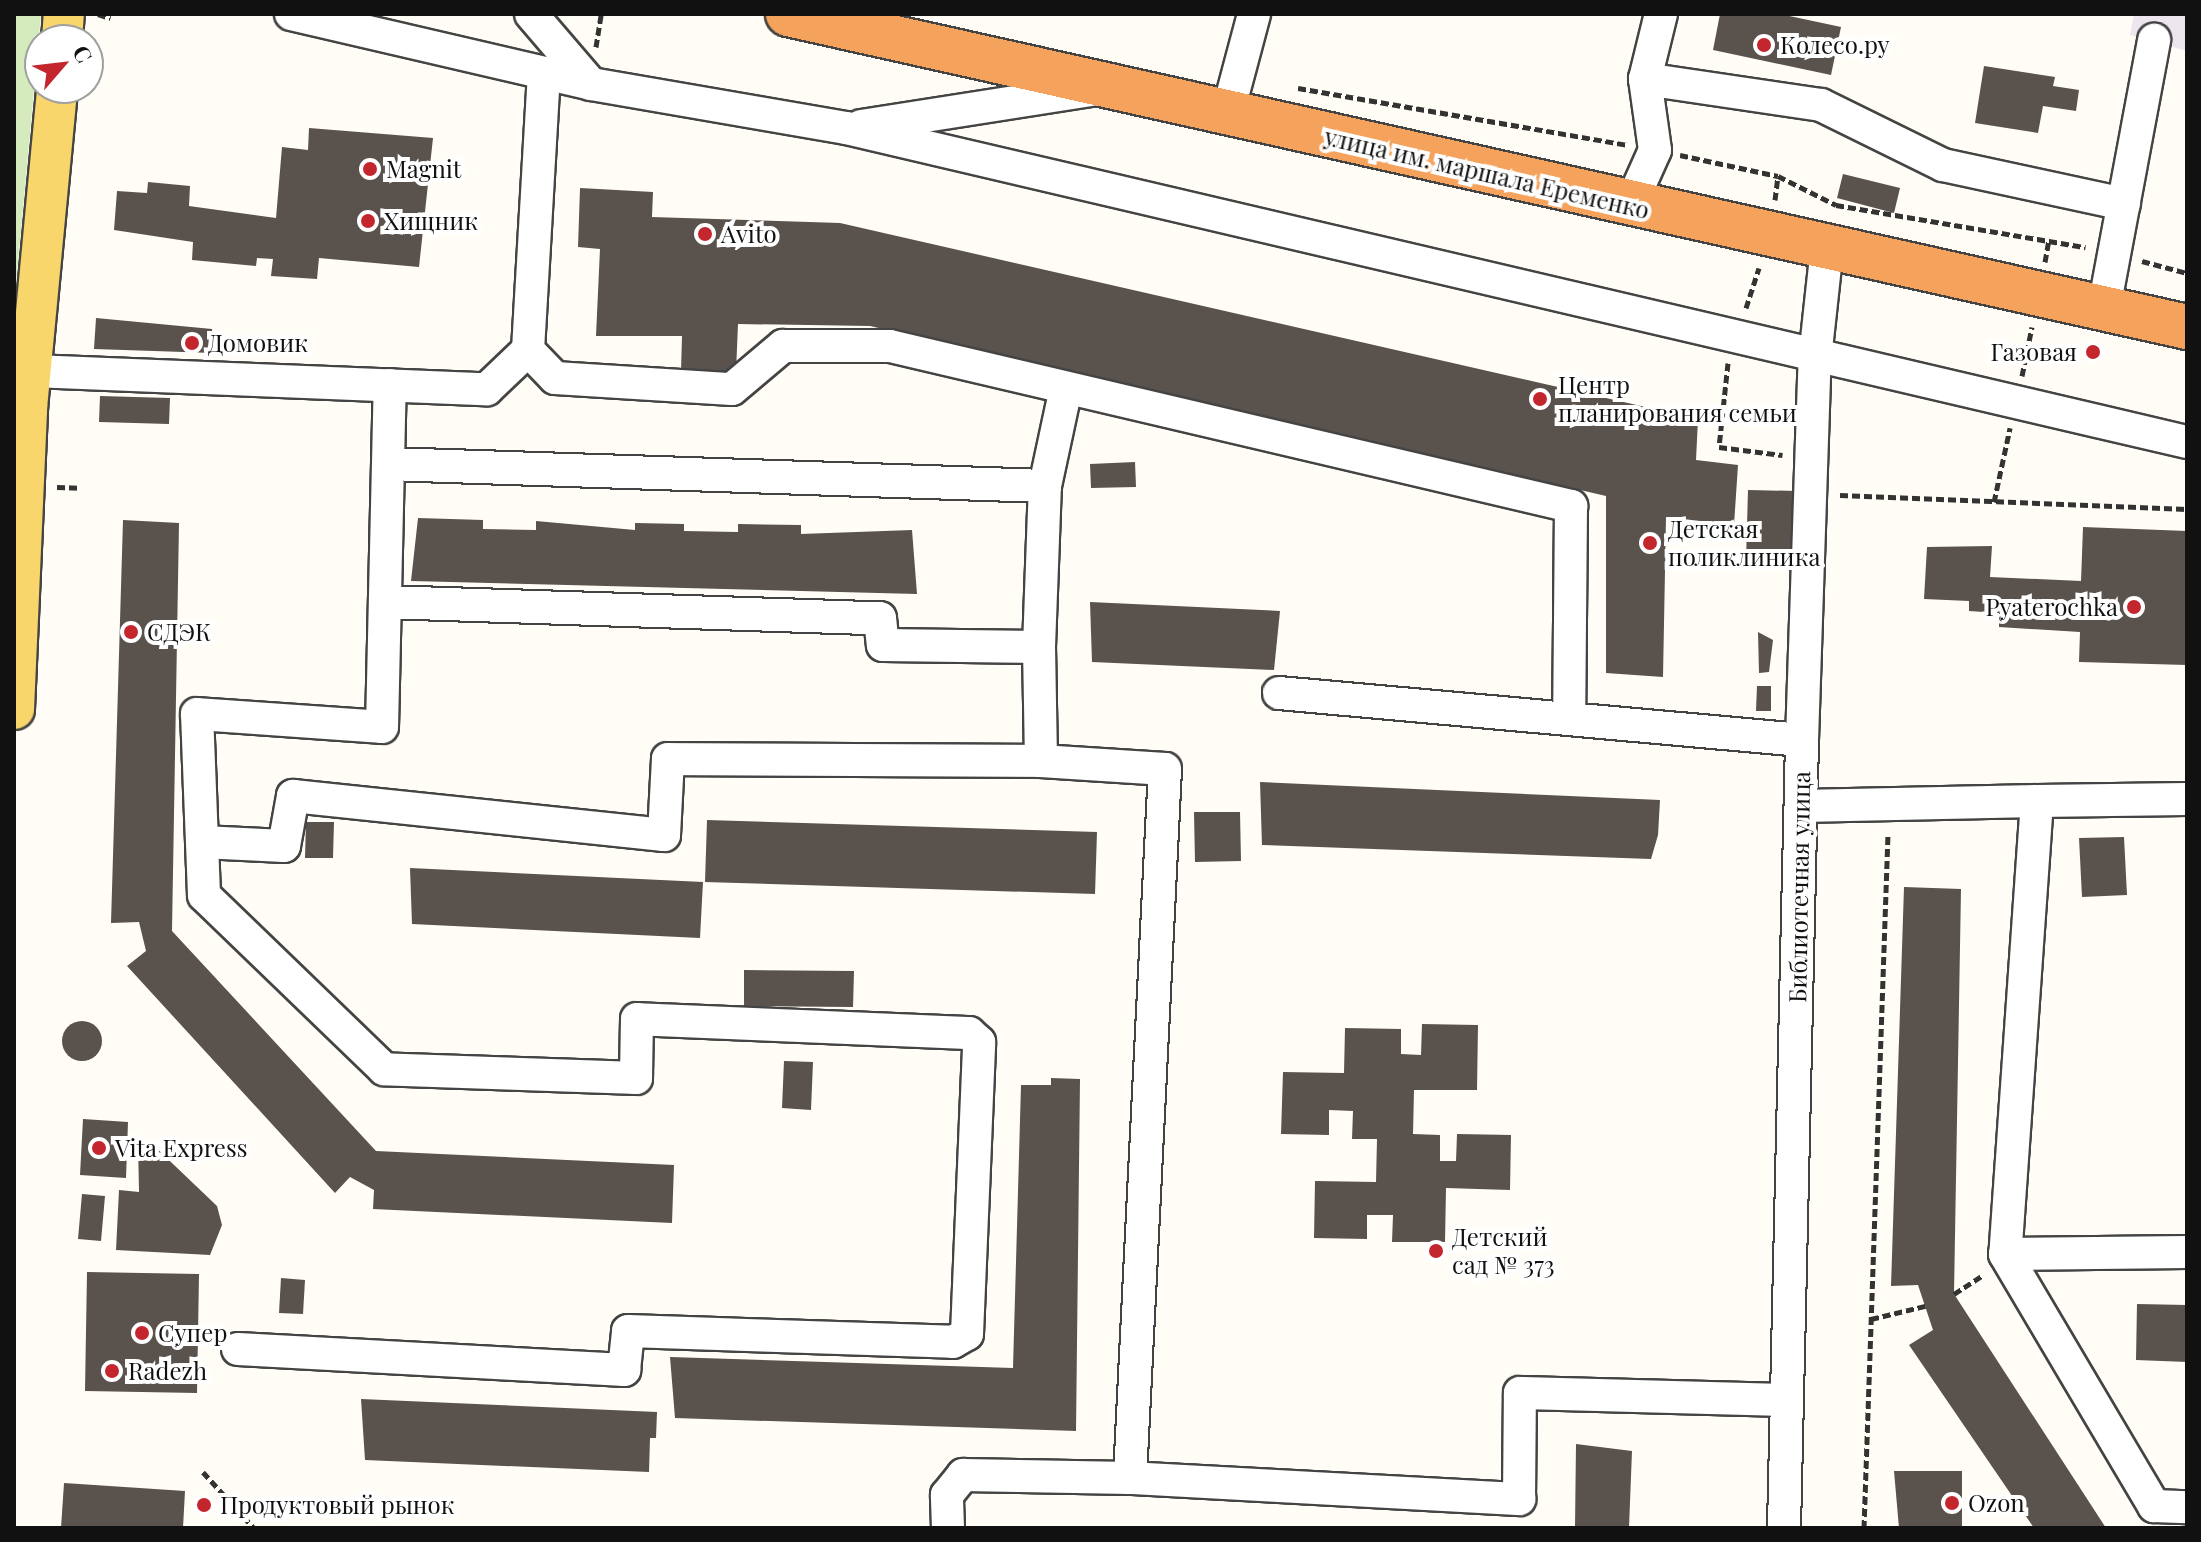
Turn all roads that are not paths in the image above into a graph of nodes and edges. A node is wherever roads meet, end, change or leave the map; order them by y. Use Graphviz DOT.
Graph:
graph roads {
  1 [pos="291,14"];
  2 [pos="531,14"];
  3 [pos="788,14"];
  4 [pos="1254,14"];
  5 [pos="1661,14"];
  6 [pos="2154,40"];
  7 [pos="544,73"];
  8 [pos="1645,79"];
  9 [pos="591,84"];
  10 [pos="1112,87"];
  11 [pos="1232,95"];
  12 [pos="55,104"];
  13 [pos="846,128"];
  14 [pos="2124,204"];
  15 [pos="1630,206"];
  16 [pos="1827,247"];
  17 [pos="2104,308"];
  18 [pos="2187,327"];
  19 [pos="528,350"];
  20 [pos="1815,358"];
  21 [pos="390,385"];
  22 [pos="1066,388"];
  23 [pos="22,399"];
  24 [pos="2187,442"];
  25 [pos="389,464"];
  26 [pos="1045,486"];
  27 [pos="385,602"];
  28 [pos="1039,647"];
  29 [pos="1279,693"];
  30 [pos="14,709"];
  31 [pos="1569,719"];
  32 [pos="1802,740"];
  33 [pos="1041,761"];
  34 [pos="2187,799"];
  35 [pos="2037,801"];
  36 [pos="1801,806"];
  37 [pos="202,842"];
  38 [pos="2187,1252"];
  39 [pos="2005,1254"];
  40 [pos="238,1349"];
  41 [pos="1787,1400"];
  42 [pos="1130,1478"];
  43 [pos="2187,1507"];
  44 [pos="2148,1517"];
  45 [pos="948,1528"];
  46 [pos="1784,1528"];
  1 -- 7 [label="street"];
  2 -- 9 [label="street"];
  3 -- 10 [label="highway, улица им. маршала Еременко"];
  4 -- 11 [label="street"];
  5 -- 8 [label="street"];
  6 -- 14 [label="street"];
  7 -- 9 [label="street"];
  7 -- 19 [label="street"];
  8 -- 14 [label="street"];
  8 -- 15 [label="street"];
  9 -- 13 [label="street"];
  10 -- 11 [label="highway, улица им. маршала Еременко"];
  10 -- 13 [label="street"];
  11 -- 15 [label="highway, улица им. маршала Еременко"];
  12 -- 23 [label="main road"];
  13 -- 20 [label="street"];
  14 -- 17 [label="street"];
  15 -- 16 [label="highway, улица им. маршала Еременко"];
  16 -- 17 [label="highway, улица им. маршала Еременко"];
  16 -- 20 [label="street, Библиотечная улица"];
  17 -- 18 [label="highway, улица им. маршала Еременко"];
  19 -- 21 [label="street"];
  19 -- 22 [label="street"];
  20 -- 24 [label="street"];
  20 -- 32 [label="street, Библиотечная улица"];
  21 -- 23 [label="street"];
  21 -- 25 [label="street"];
  22 -- 26 [label="street"];
  22 -- 31 [label="street"];
  23 -- 30 [label="main road"];
  25 -- 26 [label="street"];
  25 -- 27 [label="street"];
  26 -- 28 [label="street"];
  27 -- 28 [label="street"];
  27 -- 37 [label="street"];
  28 -- 33 [label="street"];
  29 -- 31 [label="street"];
  31 -- 32 [label="street"];
  32 -- 36 [label="street, Библиотечная улица"];
  33 -- 37 [label="street"];
  33 -- 42 [label="street"];
  34 -- 35 [label="street"];
  35 -- 36 [label="street"];
  35 -- 39 [label="street"];
  36 -- 41 [label="street, Библиотечная улица"];
  37 -- 40 [label="street"];
  38 -- 39 [label="street"];
  39 -- 44 [label="street"];
  41 -- 42 [label="street"];
  41 -- 46 [label="street, Библиотечная улица"];
  42 -- 45 [label="street"];
  43 -- 44 [label="street"];
}
